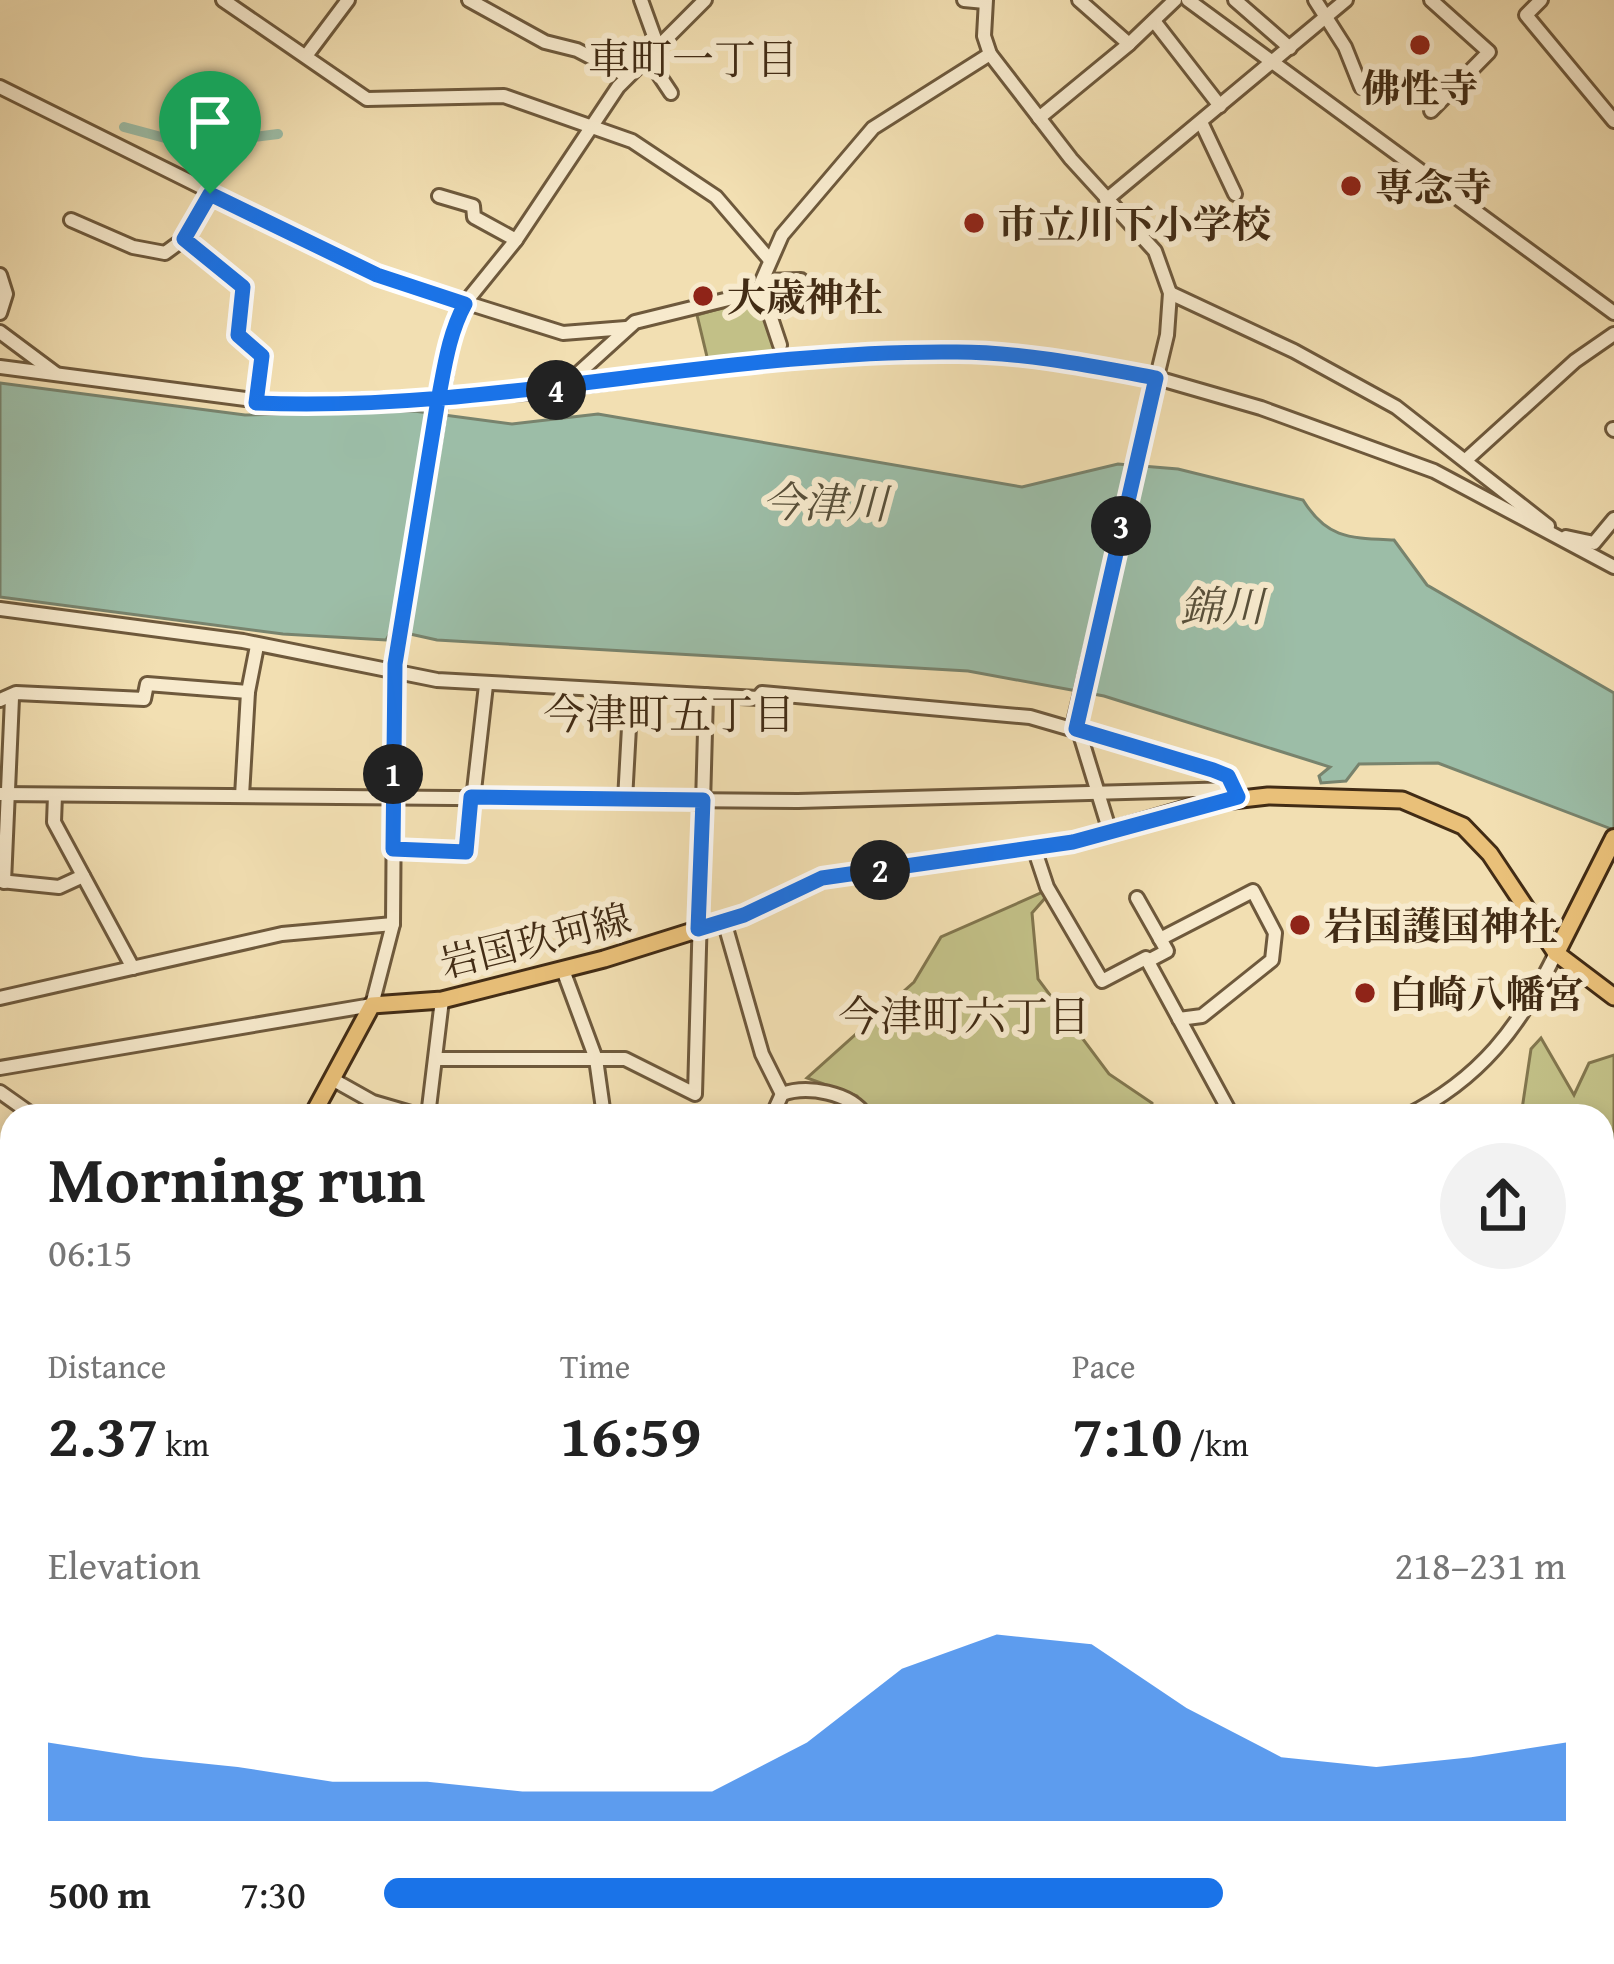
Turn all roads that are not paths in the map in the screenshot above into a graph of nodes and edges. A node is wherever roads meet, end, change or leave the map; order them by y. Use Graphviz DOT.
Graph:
graph roads {
  1 [pos="223,0"];
  2 [pos="348,0"];
  3 [pos="469,0"];
  4 [pos="640,0"];
  5 [pos="705,0"];
  6 [pos="964,0"];
  7 [pos="1079,0"];
  8 [pos="1175,0"];
  9 [pos="1188,0"];
  10 [pos="1235,0"];
  11 [pos="1315,0"];
  12 [pos="1346,0"];
  13 [pos="1431,0"];
  14 [pos="1541,0"];
  15 [pos="986,1"];
  16 [pos="1326,17"];
  17 [pos="1154,21"];
  18 [pos="1129,44"];
  19 [pos="658,46"];
  20 [pos="1290,48"];
  21 [pos="990,54"];
  22 [pos="306,56"];
  23 [pos="646,57"];
  24 [pos="1273,62"];
  25 [pos="627,76"];
  26 [pos="0,87"];
  27 [pos="1361,87"];
  28 [pos="671,93"];
  29 [pos="1220,106"];
  30 [pos="1430,111"];
  31 [pos="1039,118"];
  32 [pos="1614,121"];
  33 [pos="1201,122"];
  34 [pos="591,127"];
  35 [pos="210,194"];
  36 [pos="1235,194"];
  37 [pos="439,196"];
  38 [pos="1106,200"];
  39 [pos="71,220"];
  40 [pos="184,239"];
  41 [pos="516,240"];
  42 [pos="770,260"];
  43 [pos="0,275"];
  44 [pos="801,280"];
  45 [pos="762,285"];
  46 [pos="1170,293"];
  47 [pos="465,304"];
  48 [pos="0,313"];
  49 [pos="1614,313"];
  50 [pos="626,328"];
  51 [pos="0,332"];
  52 [pos="1614,334"];
  53 [pos="780,345"];
  54 [pos="0,367"];
  55 [pos="56,374"];
  56 [pos="1156,381"];
  57 [pos="561,389"];
  58 [pos="438,402"];
  59 [pos="256,403"];
  60 [pos="1467,459"];
  61 [pos="1614,519"];
  62 [pos="1557,536"];
  63 [pos="1614,567"];
  64 [pos="0,609"];
  65 [pos="257,646"];
  66 [pos="394,674"];
  67 [pos="486,685"];
  68 [pos="631,691"];
  69 [pos="248,692"];
  70 [pos="706,695"];
  71 [pos="6,699"];
  72 [pos="1076,729"];
  73 [pos="1097,793"];
  74 [pos="1236,793"];
  75 [pos="4,794"];
  76 [pos="55,795"];
  77 [pos="242,796"];
  78 [pos="471,797"];
  79 [pos="393,798"];
  80 [pos="625,800"];
  81 [pos="703,800"];
  82 [pos="1110,832"];
  83 [pos="1614,838"];
  84 [pos="1034,848"];
  85 [pos="393,849"];
  86 [pos="83,877"];
  87 [pos="2,882"];
  88 [pos="1137,898"];
  89 [pos="724,921"];
  90 [pos="393,924"];
  91 [pos="698,929"];
  92 [pos="1160,939"];
  93 [pos="1556,953"];
  94 [pos="1148,961"];
  95 [pos="133,968"];
  96 [pos="563,970"];
  97 [pos="1614,997"];
  98 [pos="0,998"];
  99 [pos="442,1000"];
  100 [pos="372,1005"];
  101 [pos="1179,1018"];
  102 [pos="436,1059"];
  103 [pos="596,1059"];
  104 [pos="0,1068"];
  105 [pos="332,1079"];
  106 [pos="782,1094"];
  107 [pos="318,1104"];
  108 [pos="381,1104"];
  109 [pos="427,1104"];
  110 [pos="602,1104"];
  111 [pos="777,1104"];
  112 [pos="855,1104"];
  113 [pos="1226,1104"];
  114 [pos="1430,1104"];
  1 -- 22 [label="street"];
  2 -- 22 [label="street"];
  3 -- 25 [label="street"];
  4 -- 19 [label="street"];
  5 -- 19 [label="street"];
  6 -- 15 [label="street"];
  7 -- 18 [label="street"];
  8 -- 17 [label="street"];
  9 -- 24 [label="street"];
  10 -- 20 [label="street"];
  11 -- 16 [label="street"];
  12 -- 16 [label="street"];
  13 -- 30 [label="street"];
  14 -- 32 [label="street"];
  15 -- 21 [label="street"];
  16 -- 20 [label="street"];
  16 -- 27 [label="street"];
  17 -- 18 [label="street"];
  17 -- 29 [label="street"];
  18 -- 31 [label="street"];
  19 -- 23 [label="street"];
  20 -- 24 [label="street"];
  21 -- 31 [label="street"];
  21 -- 42 [label="street"];
  22 -- 34 [label="street"];
  23 -- 25 [label="street"];
  23 -- 28 [label="street"];
  24 -- 29 [label="street"];
  24 -- 49 [label="street"];
  25 -- 34 [label="street"];
  26 -- 35 [label="street"];
  29 -- 33 [label="street"];
  31 -- 38 [label="street"];
  33 -- 36 [label="street"];
  33 -- 38 [label="street"];
  34 -- 41 [label="street"];
  34 -- 42 [label="street"];
  35 -- 40 [label="street"];
  35 -- 47 [label="street"];
  37 -- 41 [label="street"];
  38 -- 46 [label="street"];
  39 -- 40 [label="street"];
  40 -- 59 [label="street"];
  41 -- 47 [label="street"];
  42 -- 45 [label="street"];
  43 -- 48 [label="street"];
  44 -- 45 [label="street"];
  45 -- 50 [label="street"];
  45 -- 53 [label="street"];
  46 -- 56 [label="street"];
  46 -- 60 [label="street"];
  47 -- 50 [label="street"];
  47 -- 58 [label="street"];
  50 -- 57 [label="street"];
  51 -- 55 [label="street"];
  52 -- 60 [label="street"];
  54 -- 55 [label="street"];
  55 -- 59 [label="street"];
  56 -- 57 [label="street"];
  56 -- 62 [label="street"];
  56 -- 72 [label="street"];
  57 -- 58 [label="street"];
  58 -- 59 [label="street"];
  58 -- 66 [label="street"];
  60 -- 62 [label="street"];
  61 -- 62 [label="street"];
  62 -- 63 [label="street"];
  64 -- 65 [label="street"];
  65 -- 66 [label="street"];
  65 -- 69 [label="street"];
  66 -- 67 [label="street"];
  66 -- 79 [label="street"];
  67 -- 68 [label="street"];
  67 -- 78 [label="street"];
  68 -- 70 [label="street"];
  68 -- 80 [label="street"];
  69 -- 71 [label="street"];
  69 -- 77 [label="street"];
  70 -- 72 [label="street"];
  70 -- 81 [label="street"];
  71 -- 75 [label="street"];
  72 -- 73 [label="street"];
  72 -- 74 [label="street"];
  73 -- 74 [label="street"];
  73 -- 81 [label="street"];
  73 -- 82 [label="street"];
  74 -- 82 [label="main road, 岩国玖珂線"];
  74 -- 93 [label="main road, 岩国玖珂線"];
  75 -- 76 [label="street"];
  75 -- 87 [label="street"];
  76 -- 77 [label="street"];
  76 -- 86 [label="street"];
  77 -- 79 [label="street"];
  78 -- 79 [label="street"];
  78 -- 80 [label="street"];
  78 -- 85 [label="street"];
  79 -- 85 [label="street"];
  80 -- 81 [label="street"];
  81 -- 91 [label="street"];
  82 -- 84 [label="main road, 岩国玖珂線"];
  83 -- 93 [label="highway"];
  84 -- 89 [label="main road, 岩国玖珂線"];
  84 -- 94 [label="street"];
  85 -- 90 [label="street"];
  86 -- 87 [label="street"];
  86 -- 95 [label="street"];
  88 -- 92 [label="street"];
  89 -- 91 [label="main road, 岩国玖珂線"];
  89 -- 106 [label="street"];
  90 -- 95 [label="street"];
  90 -- 100 [label="street"];
  91 -- 96 [label="main road, 岩国玖珂線"];
  91 -- 103 [label="street"];
  92 -- 94 [label="street"];
  92 -- 101 [label="street"];
  93 -- 97 [label="main road, 岩国玖珂線"];
  93 -- 114 [label="street"];
  94 -- 101 [label="street"];
  95 -- 98 [label="street"];
  96 -- 99 [label="main road, 岩国玖珂線"];
  96 -- 103 [label="street"];
  99 -- 100 [label="main road, 岩国玖珂線"];
  99 -- 102 [label="street"];
  100 -- 104 [label="street"];
  100 -- 105 [label="main road"];
  101 -- 113 [label="street"];
  102 -- 103 [label="street"];
  102 -- 109 [label="street"];
  103 -- 110 [label="street"];
  105 -- 107 [label="main road"];
  105 -- 108 [label="street"];
  106 -- 111 [label="street"];
  106 -- 112 [label="street"];
}
